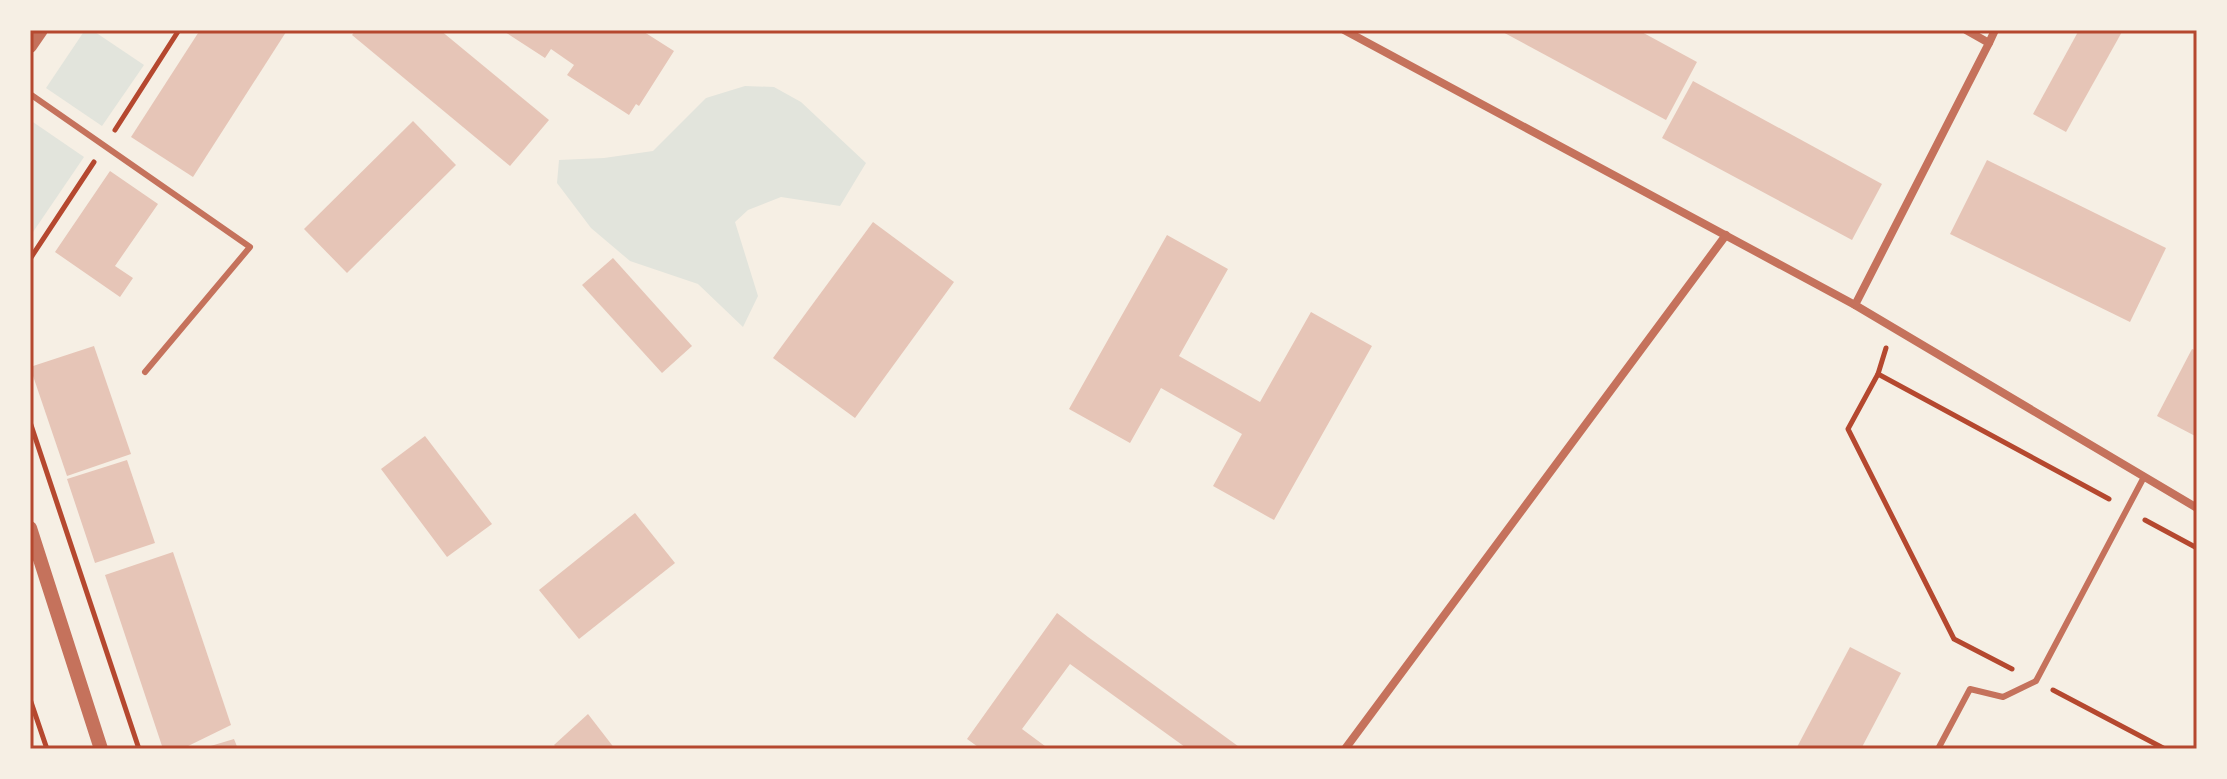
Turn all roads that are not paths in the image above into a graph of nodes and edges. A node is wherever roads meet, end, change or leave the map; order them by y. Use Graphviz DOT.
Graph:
graph roads {
  1 [pos="41,30"];
  2 [pos="1344,30"];
  3 [pos="1966,30"];
  4 [pos="1995,30"];
  5 [pos="1989,43"];
  6 [pos="30,46"];
  7 [pos="30,94"];
  8 [pos="1726,235"];
  9 [pos="1855,305"];
  10 [pos="145,372"];
  11 [pos="2144,477"];
  12 [pos="2197,508"];
  13 [pos="30,528"];
  14 [pos="101,749"];
  15 [pos="1345,749"];
  16 [pos="1938,749"];
  1 -- 6 [label="street"];
  2 -- 8 [label="street"];
  3 -- 5 [label="street"];
  4 -- 5 [label="street"];
  5 -- 9 [label="street"];
  7 -- 10 [label="lane"];
  8 -- 9 [label="street"];
  8 -- 15 [label="street"];
  9 -- 11 [label="street"];
  11 -- 12 [label="street"];
  11 -- 16 [label="lane"];
  13 -- 14 [label="street"];
}
